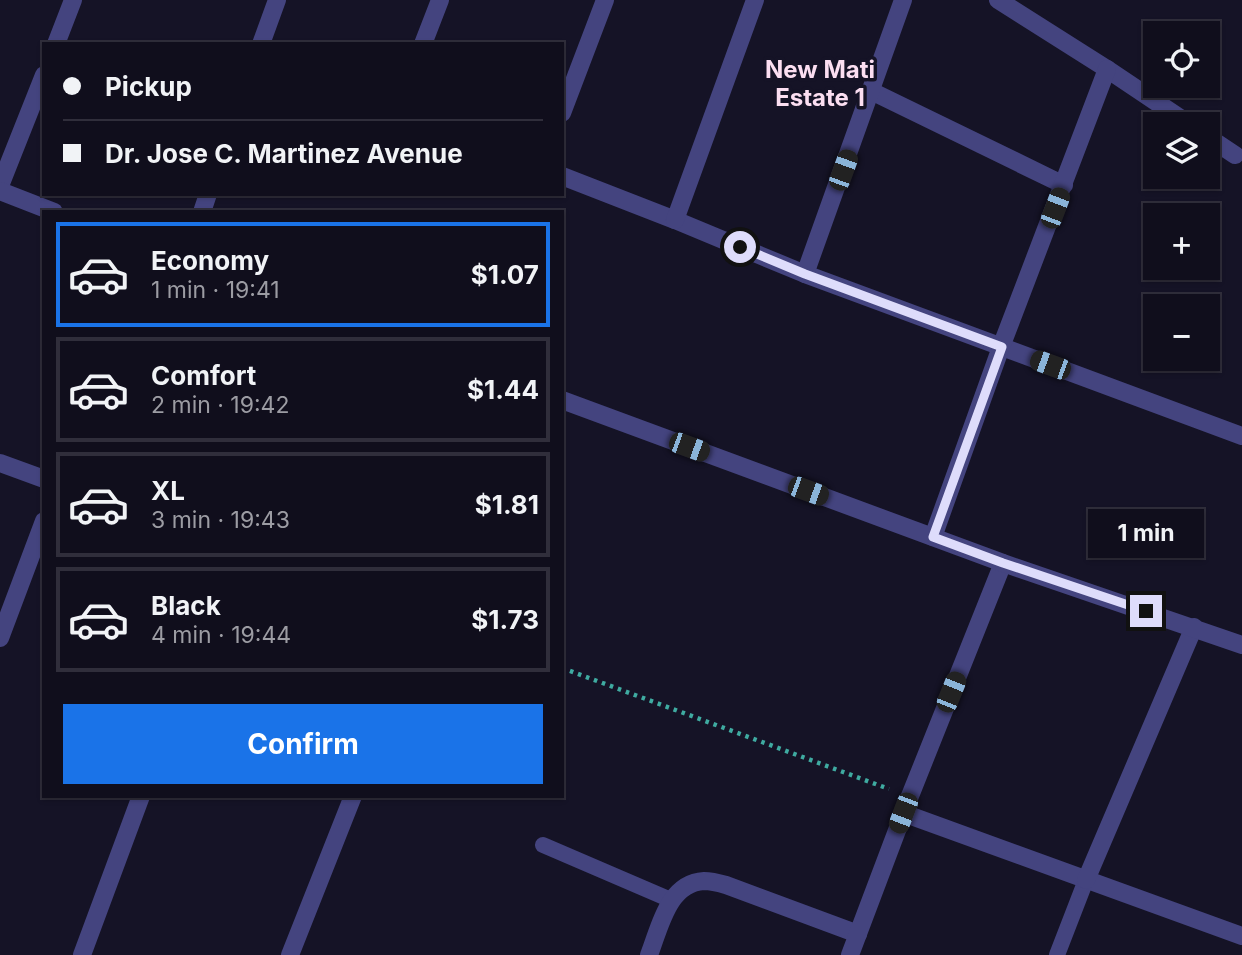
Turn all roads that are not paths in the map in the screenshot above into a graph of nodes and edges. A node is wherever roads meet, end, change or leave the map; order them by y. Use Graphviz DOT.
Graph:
graph roads {
  1 [pos="73,0"];
  2 [pos="277,0"];
  3 [pos="440,0"];
  4 [pos="605,0"];
  5 [pos="755,0"];
  6 [pos="903,0"];
  7 [pos="998,0"];
  8 [pos="57,42"];
  9 [pos="262,42"];
  10 [pos="424,42"];
  11 [pos="1107,69"];
  12 [pos="42,80"];
  13 [pos="871,91"];
  14 [pos="564,108"];
  15 [pos="1171,112"];
  16 [pos="1220,145"];
  17 [pos="1235,155"];
  18 [pos="564,177"];
  19 [pos="1064,185"];
  20 [pos="0,188"];
  21 [pos="50,210"];
  22 [pos="676,220"];
  23 [pos="805,274"];
  24 [pos="1002,347"];
  25 [pos="564,401"];
  26 [pos="1242,436"];
  27 [pos="0,463"];
  28 [pos="42,478"];
  29 [pos="42,526"];
  30 [pos="933,537"];
  31 [pos="1003,563"];
  32 [pos="1194,627"];
  33 [pos="0,638"];
  34 [pos="1242,645"];
  35 [pos="140,798"];
  36 [pos="352,798"];
  37 [pos="906,805"];
  38 [pos="542,845"];
  39 [pos="1086,880"];
  40 [pos="670,900"];
  41 [pos="858,934"];
  42 [pos="1242,936"];
  43 [pos="82,955"];
  44 [pos="290,955"];
  45 [pos="649,955"];
  46 [pos="850,955"];
  47 [pos="1057,955"];
  1 -- 8 [label="street"];
  2 -- 9 [label="street"];
  3 -- 10 [label="street"];
  4 -- 14 [label="street"];
  5 -- 22 [label="street"];
  6 -- 13 [label="street"];
  7 -- 11 [label="street"];
  11 -- 15 [label="street"];
  11 -- 19 [label="street"];
  12 -- 20 [label="street"];
  13 -- 19 [label="street"];
  13 -- 23 [label="street"];
  16 -- 17 [label="street"];
  18 -- 22 [label="street"];
  19 -- 24 [label="street"];
  20 -- 21 [label="street"];
  22 -- 23 [label="street"];
  23 -- 24 [label="street"];
  24 -- 26 [label="street"];
  24 -- 30 [label="street"];
  25 -- 30 [label="street"];
  27 -- 28 [label="street"];
  29 -- 33 [label="street"];
  30 -- 31 [label="street"];
  31 -- 32 [label="street"];
  31 -- 37 [label="street"];
  32 -- 34 [label="street"];
  32 -- 39 [label="street"];
  35 -- 43 [label="street"];
  36 -- 44 [label="street"];
  37 -- 39 [label="street"];
  37 -- 41 [label="street"];
  38 -- 40 [label="lane"];
  39 -- 42 [label="street"];
  39 -- 47 [label="lane"];
  40 -- 41 [label="street"];
  40 -- 45 [label="street"];
  41 -- 46 [label="street"];
}
